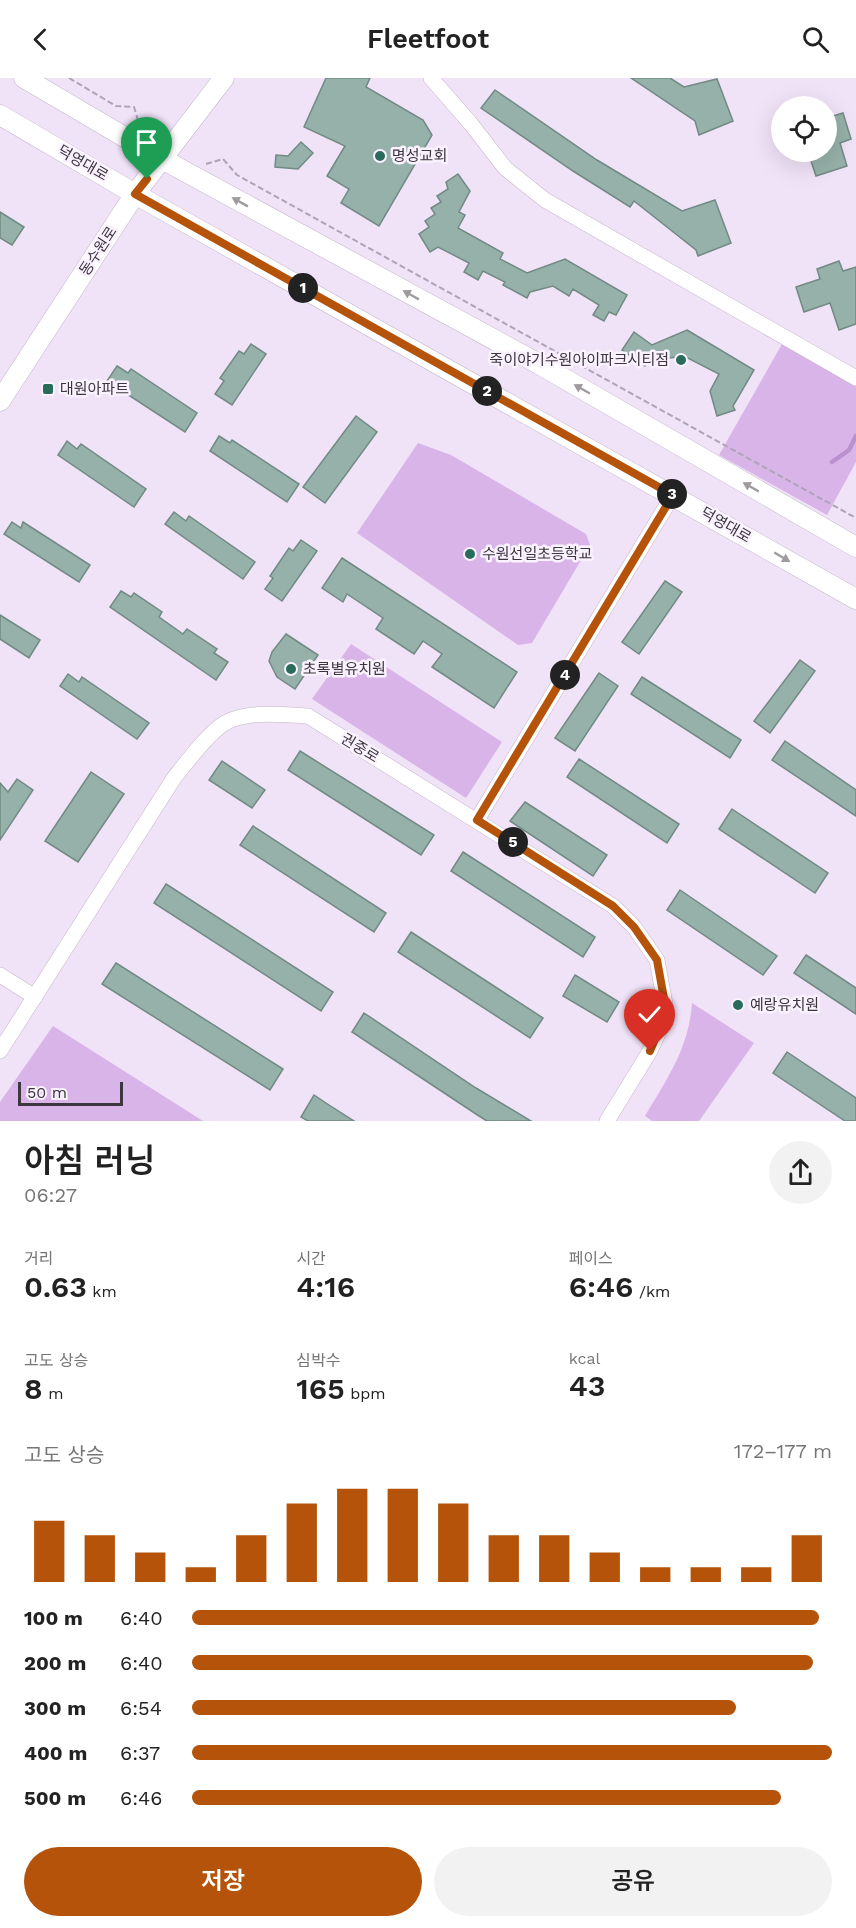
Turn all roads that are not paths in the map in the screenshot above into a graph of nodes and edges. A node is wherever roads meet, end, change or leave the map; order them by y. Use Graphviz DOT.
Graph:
graph roads {
  1 [pos="24,78"];
  2 [pos="224,78"];
  3 [pos="430,78"];
  4 [pos="0,115"];
  5 [pos="162,159"];
  6 [pos="135,194"];
  7 [pos="856,378"];
  8 [pos="0,401"];
  9 [pos="673,495"];
  10 [pos="856,547"];
  11 [pos="856,599"];
  12 [pos="477,820"];
  13 [pos="0,975"];
  14 [pos="35,998"];
  15 [pos="0,1051"];
  16 [pos="607,1121"];
  1 -- 5 [label="main road"];
  2 -- 5 [label="main road, 동수원로"];
  3 -- 7 [label="street"];
  4 -- 6 [label="main road, 덕영대로"];
  5 -- 6 [label="main road, 동수원로"];
  10 -- 5 [label="main road, one-way"];
  6 -- 8 [label="main road, 동수원로"];
  6 -- 9 [label="main road, 덕영대로"];
  9 -- 11 [label="main road, 덕영대로, one-way"];
  9 -- 12 [label="street"];
  12 -- 14 [label="street, 권중로"];
  12 -- 16 [label="street, 권중로"];
  13 -- 14 [label="street"];
  14 -- 15 [label="street, 권중로"];
}
